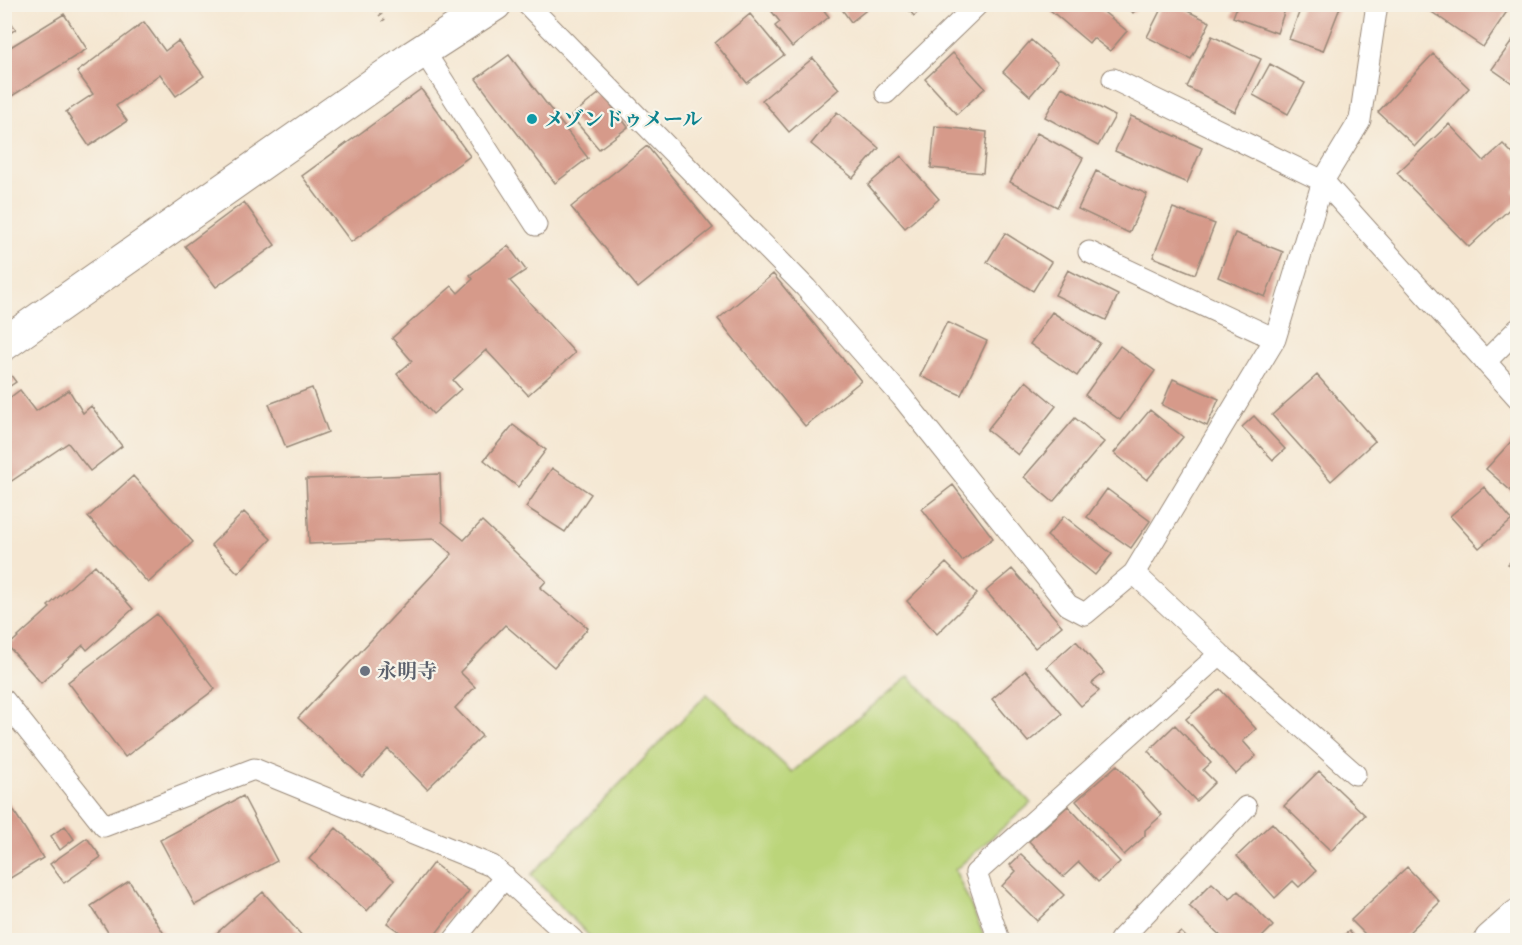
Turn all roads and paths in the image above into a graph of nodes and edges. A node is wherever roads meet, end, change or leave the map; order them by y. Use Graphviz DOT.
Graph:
graph roads {
  1 [pos="374,4"];
  2 [pos="495,4"];
  3 [pos="527,4"];
  4 [pos="978,4"];
  5 [pos="1377,4"];
  6 [pos="390,30"];
  7 [pos="423,50"];
  8 [pos="1113,79"];
  9 [pos="885,93"];
  10 [pos="1323,181"];
  11 [pos="536,225"];
  12 [pos="1089,252"];
  13 [pos="1518,329"];
  14 [pos="1275,339"];
  15 [pos="4,345"];
  16 [pos="1485,362"];
  17 [pos="1518,398"];
  18 [pos="1134,573"];
  19 [pos="1220,654"];
  20 [pos="4,700"];
  21 [pos="1355,774"];
  22 [pos="1246,807"];
  23 [pos="505,877"];
  24 [pos="1518,916"];
  25 [pos="454,940"];
  26 [pos="573,940"];
  27 [pos="999,940"];
  28 [pos="1120,940"];
  29 [pos="1491,940"];
  1 -- 6 [label="path"];
  2 -- 7 [label="street"];
  3 -- 18 [label="lane"];
  4 -- 9 [label="lane"];
  5 -- 10 [label="lane"];
  7 -- 11 [label="lane"];
  7 -- 15 [label="street"];
  8 -- 10 [label="lane"];
  10 -- 14 [label="lane"];
  10 -- 16 [label="lane"];
  12 -- 14 [label="lane"];
  13 -- 16 [label="lane"];
  14 -- 18 [label="lane"];
  16 -- 17 [label="lane"];
  18 -- 19 [label="lane"];
  19 -- 21 [label="lane"];
  19 -- 27 [label="lane"];
  20 -- 23 [label="lane"];
  22 -- 28 [label="lane"];
  23 -- 25 [label="lane"];
  23 -- 26 [label="lane"];
  24 -- 29 [label="street"];
}
